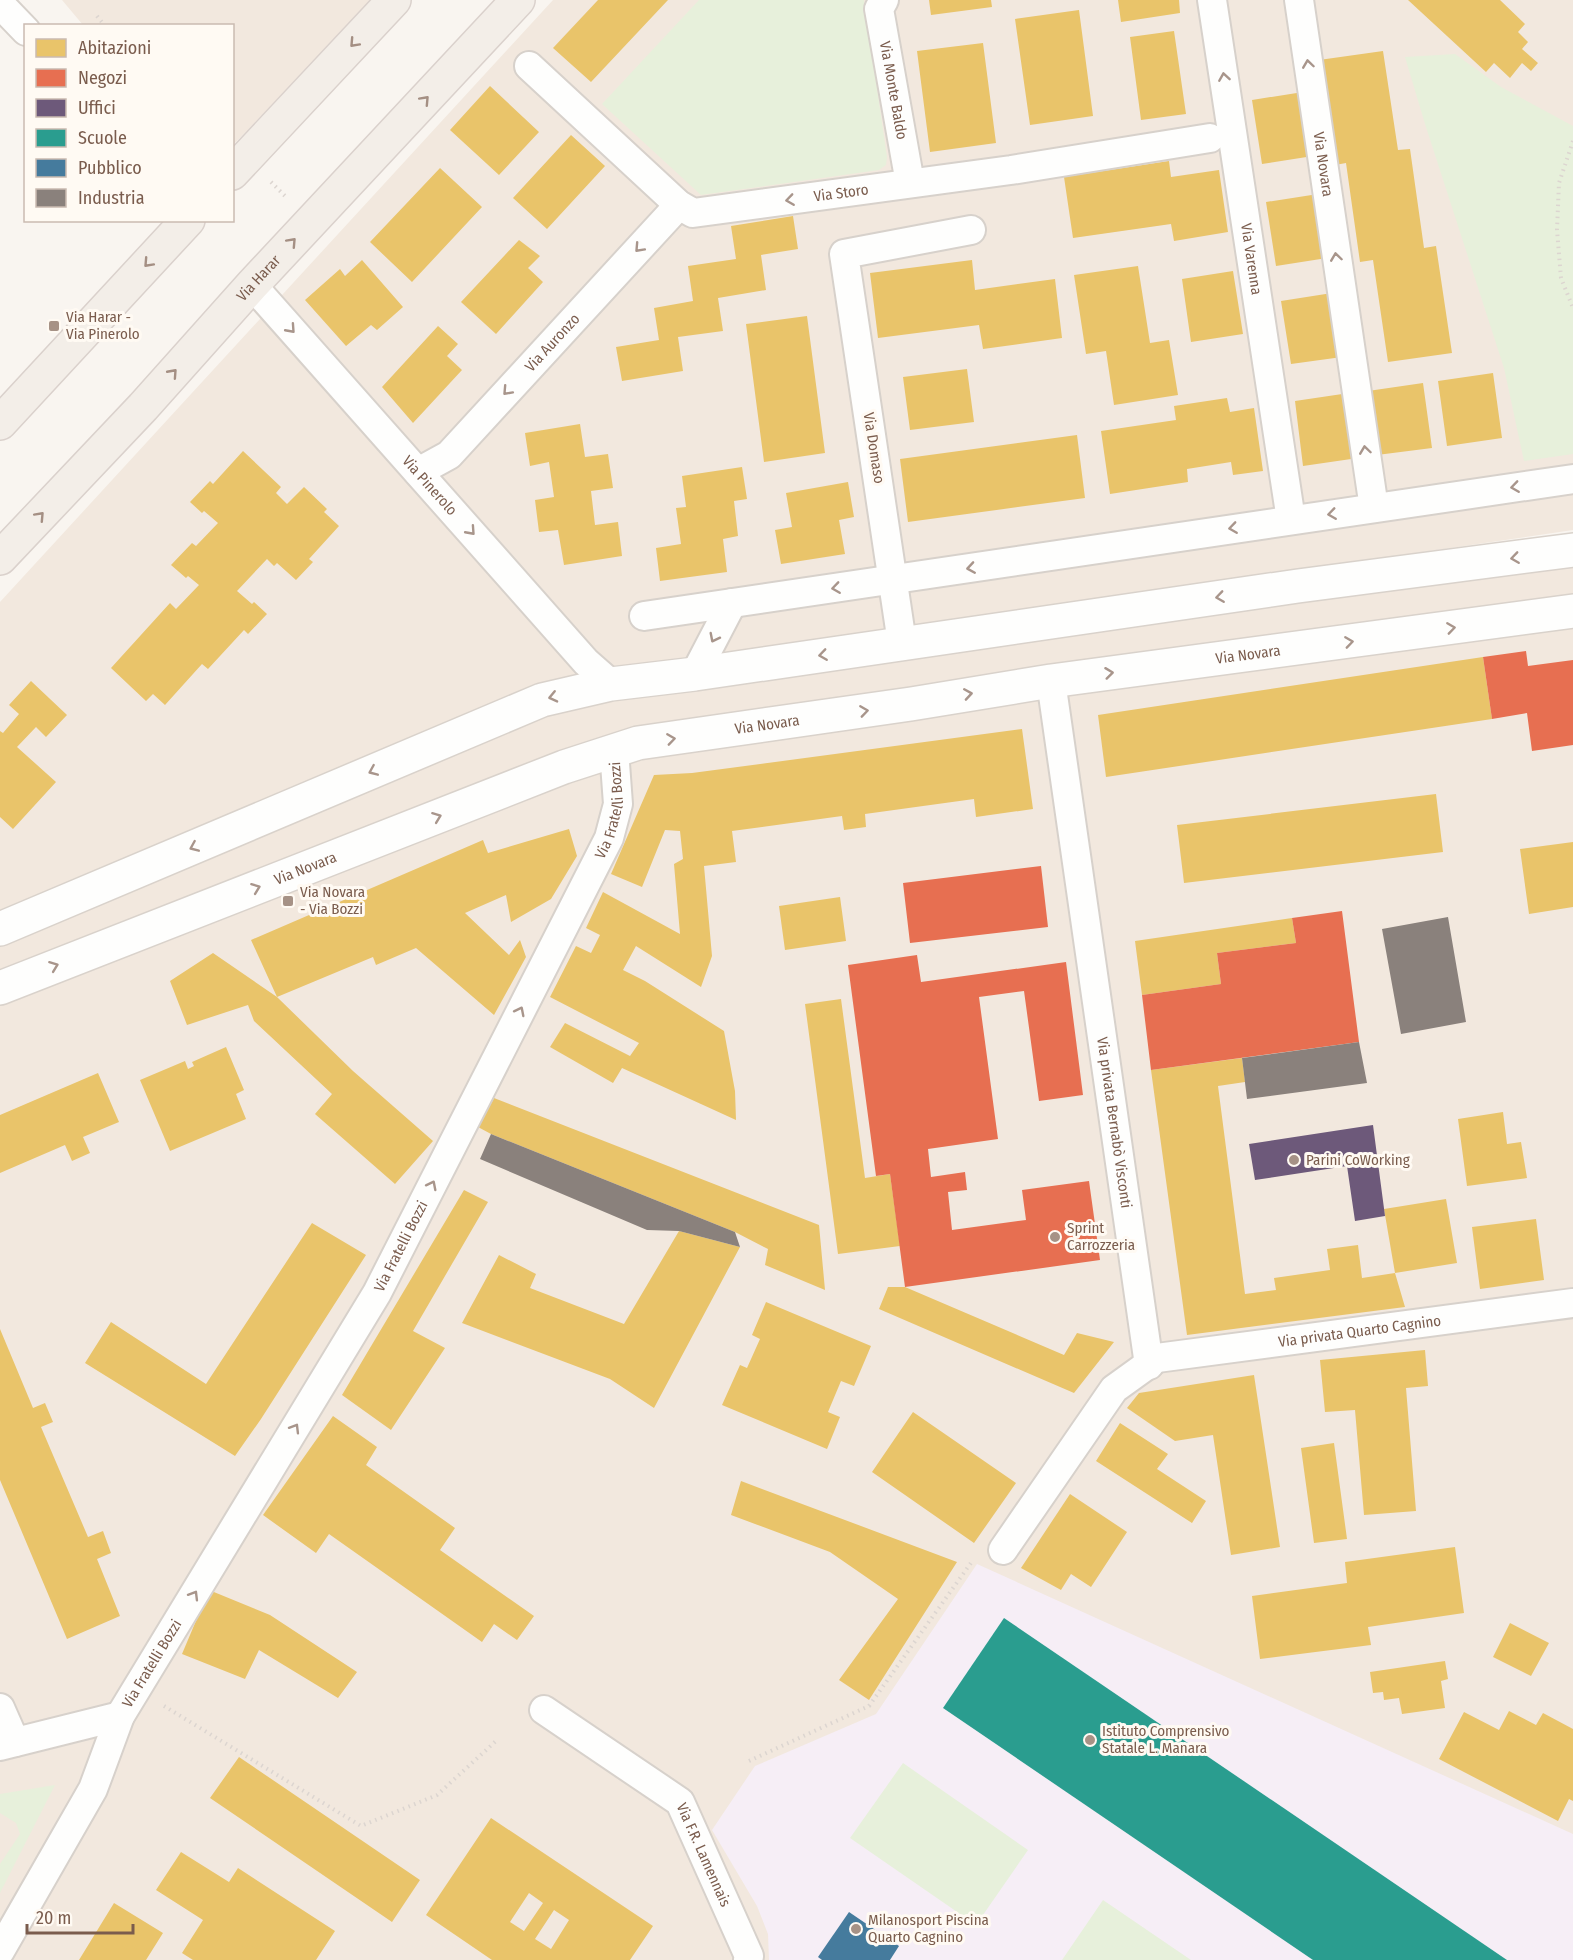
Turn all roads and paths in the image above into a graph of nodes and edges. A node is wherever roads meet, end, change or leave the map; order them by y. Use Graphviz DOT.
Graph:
graph roads {
  1 [pos="393,0"];
  2 [pos="519,0"];
  3 [pos="884,0"];
  4 [pos="1212,0"];
  5 [pos="1299,0"];
  6 [pos="0,4"];
  7 [pos="97,16"];
  8 [pos="103,24"];
  9 [pos="24,29"];
  10 [pos="529,66"];
  11 [pos="1221,136"];
  12 [pos="1573,141"];
  13 [pos="234,171"];
  14 [pos="268,179"];
  15 [pos="910,183"];
  16 [pos="291,201"];
  17 [pos="679,205"];
  18 [pos="186,222"];
  19 [pos="971,230"];
  20 [pos="252,285"];
  21 [pos="1573,308"];
  22 [pos="0,423"];
  23 [pos="418,472"];
  24 [pos="1573,479"];
  25 [pos="1374,508"];
  26 [pos="1291,520"];
  27 [pos="1573,550"];
  28 [pos="0,558"];
  29 [pos="894,580"];
  30 [pos="732,603"];
  31 [pos="1573,611"];
  32 [pos="644,616"];
  33 [pos="902,643"];
  34 [pos="696,674"];
  35 [pos="1051,681"];
  36 [pos="610,684"];
  37 [pos="614,750"];
  38 [pos="0,929"];
  39 [pos="0,988"];
  40 [pos="1573,1303"];
  41 [pos="1149,1365"];
  42 [pos="990,1552"];
  43 [pos="162,1705"];
  44 [pos="0,1708"];
  45 [pos="544,1710"];
  46 [pos="120,1716"];
  47 [pos="496,1741"];
  48 [pos="7,1744"];
  49 [pos="749,1761"];
  50 [pos="0,1951"];
  51 [pos="748,1960"];
  1 -- 13 [label="main road, one-way"];
  20 -- 2 [label="main road, Via Harar, one-way"];
  3 -- 15 [label="street, Via Monte Baldo"];
  11 -- 4 [label="street, Via Varenna, one-way"];
  25 -- 5 [label="street, Via Novara, one-way"];
  6 -- 9 [label="street"];
  7 -- 8 [label="path"];
  10 -- 17 [label="street"];
  11 -- 15 [label="street, Via Storo"];
  11 -- 26 [label="street, Via Varenna"];
  12 -- 21 [label="path"];
  14 -- 16 [label="path"];
  15 -- 17 [label="street, Via Storo, one-way"];
  17 -- 23 [label="street, Via Auronzo, one-way"];
  18 -- 22 [label="main road, one-way"];
  19 -- 29 [label="street, Via Domaso"];
  20 -- 23 [label="street, Via Pinerolo, one-way"];
  28 -- 20 [label="main road, Via Harar, one-way"];
  23 -- 36 [label="street, Via Pinerolo, one-way"];
  24 -- 25 [label="street, one-way"];
  25 -- 26 [label="street, one-way"];
  26 -- 29 [label="street, one-way"];
  27 -- 33 [label="street, one-way"];
  29 -- 30 [label="street, one-way"];
  29 -- 33 [label="street, Via Domaso"];
  30 -- 32 [label="street"];
  30 -- 34 [label="street, one-way"];
  35 -- 31 [label="street, Via Novara, one-way"];
  33 -- 34 [label="street, one-way"];
  34 -- 36 [label="street"];
  37 -- 35 [label="street, Via Novara, one-way"];
  35 -- 41 [label="street, Via privata Bernabò Visconti"];
  36 -- 38 [label="street, one-way"];
  39 -- 37 [label="street, Via Novara, one-way"];
  46 -- 37 [label="street, Via Fratelli Bozzi, one-way"];
  40 -- 41 [label="street, Via privata Quarto Cagnino"];
  41 -- 42 [label="street"];
  42 -- 49 [label="path"];
  43 -- 47 [label="path"];
  44 -- 48 [label="street"];
  45 -- 51 [label="street, Via F.R. Lamennais"];
  46 -- 48 [label="street, Via Fratelli Bozzi"];
  46 -- 50 [label="street, Via Fratelli Bozzi"];
}
